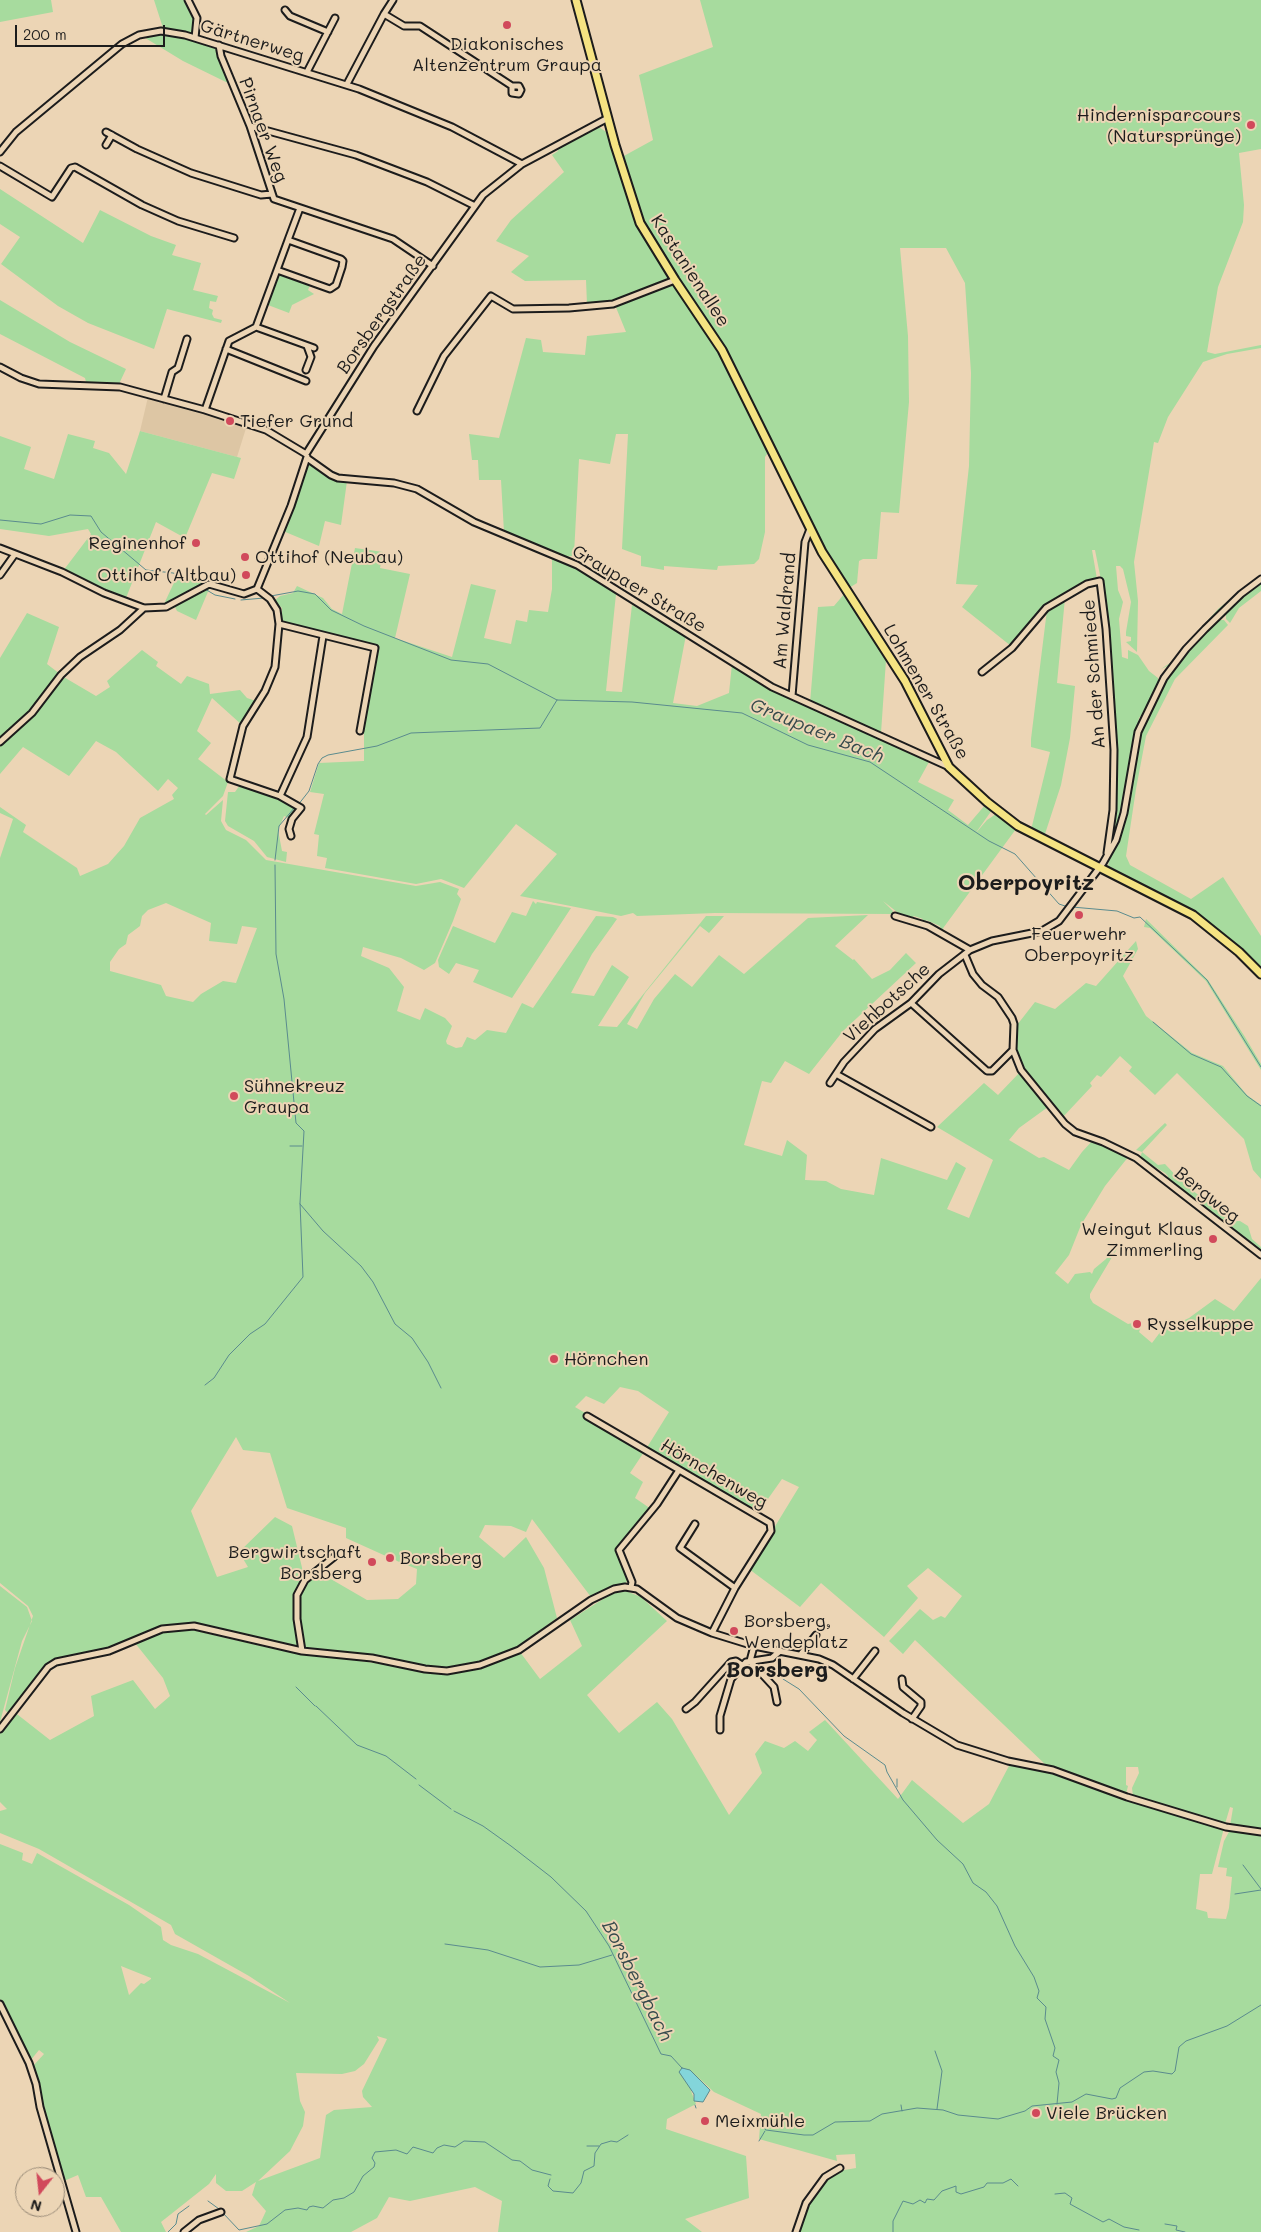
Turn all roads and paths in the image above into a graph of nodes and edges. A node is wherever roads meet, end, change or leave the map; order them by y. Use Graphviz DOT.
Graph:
graph roads {
  1 [pos="188,0"];
  2 [pos="393,0"];
  3 [pos="577,0"];
  4 [pos="285,10"];
  5 [pos="384,14"];
  6 [pos="335,18"];
  7 [pos="328,32"];
  8 [pos="195,38"];
  9 [pos="219,45"];
  10 [pos="307,72"];
  11 [pos="347,84"];
  12 [pos="512,86"];
  13 [pos="608,118"];
  14 [pos="250,126"];
  15 [pos="106,132"];
  16 [pos="112,135"];
  17 [pos="106,145"];
  18 [pos="0,152"];
  19 [pos="522,164"];
  20 [pos="0,166"];
  21 [pos="272,194"];
  22 [pos="475,206"];
  23 [pos="300,208"];
  24 [pos="234,238"];
  25 [pos="288,240"];
  26 [pos="433,266"];
  27 [pos="277,270"];
  28 [pos="675,280"];
  29 [pos="256,327"];
  30 [pos="187,339"];
  31 [pos="306,346"];
  32 [pos="314,348"];
  33 [pos="226,349"];
  34 [pos="0,366"];
  35 [pos="306,370"];
  36 [pos="306,381"];
  37 [pos="164,399"];
  38 [pos="206,410"];
  39 [pos="418,411"];
  40 [pos="764,435"];
  41 [pos="306,456"];
  42 [pos="810,529"];
  43 [pos="0,548"];
  44 [pos="15,554"];
  45 [pos="0,574"];
  46 [pos="1261,579"];
  47 [pos="257,589"];
  48 [pos="144,608"];
  49 [pos="279,624"];
  50 [pos="323,636"];
  51 [pos="982,672"];
  52 [pos="792,696"];
  53 [pos="360,730"];
  54 [pos="0,742"];
  55 [pos="949,767"];
  56 [pos="280,796"];
  57 [pos="291,836"];
  58 [pos="1106,856"];
  59 [pos="1099,867"];
  60 [pos="895,916"];
  61 [pos="970,950"];
  62 [pos="965,955"];
  63 [pos="1261,974"];
  64 [pos="911,1003"];
  65 [pos="1013,1050"];
  66 [pos="836,1074"];
  67 [pos="830,1083"];
  68 [pos="931,1127"];
  69 [pos="1261,1255"];
  70 [pos="587,1416"];
  71 [pos="679,1470"];
  72 [pos="695,1524"];
  73 [pos="334,1557"];
  74 [pos="631,1587"];
  75 [pos="735,1588"];
  76 [pos="712,1633"];
  77 [pos="816,1636"];
  78 [pos="754,1646"];
  79 [pos="302,1650"];
  80 [pos="780,1651"];
  81 [pos="875,1651"];
  82 [pos="801,1654"];
  83 [pos="750,1661"];
  84 [pos="742,1665"];
  85 [pos="853,1679"];
  86 [pos="902,1679"];
  87 [pos="777,1702"];
  88 [pos="686,1709"];
  89 [pos="912,1718"];
  90 [pos="0,1729"];
  91 [pos="720,1730"];
  92 [pos="1261,1832"];
  93 [pos="0,2004"];
  94 [pos="840,2168"];
  95 [pos="221,2212"];
  96 [pos="76,2232"];
  97 [pos="184,2232"];
  98 [pos="796,2232"];
  1 -- 8 [label="street"];
  2 -- 5 [label="street"];
  3 -- 13 [label="main road, Kastanienallee"];
  4 -- 7 [label="street"];
  5 -- 11 [label="street"];
  5 -- 12 [label="street"];
  6 -- 7 [label="street"];
  7 -- 10 [label="street"];
  8 -- 9 [label="street, Gärtnerweg"];
  8 -- 18 [label="street, Gärtnerweg"];
  9 -- 10 [label="street, Gärtnerweg"];
  9 -- 14 [label="street, Pirnaer Weg"];
  10 -- 11 [label="street, Gärtnerweg"];
  11 -- 19 [label="street, Gärtnerweg"];
  13 -- 19 [label="street, Borsbergstraße"];
  13 -- 28 [label="main road, Kastanienallee"];
  14 -- 21 [label="street, Pirnaer Weg"];
  14 -- 22 [label="street"];
  15 -- 16 [label="street"];
  16 -- 17 [label="street"];
  16 -- 21 [label="street"];
  19 -- 22 [label="street, Borsbergstraße"];
  20 -- 24 [label="street"];
  21 -- 23 [label="street, Pirnaer Weg"];
  22 -- 26 [label="street, Borsbergstraße"];
  23 -- 25 [label="street"];
  23 -- 26 [label="street, Pirnaer Weg"];
  25 -- 27 [label="street"];
  25 -- 27 [label="street"];
  26 -- 41 [label="street, Borsbergstraße"];
  27 -- 29 [label="street"];
  28 -- 39 [label="street"];
  28 -- 40 [label="main road, Kastanienallee"];
  29 -- 31 [label="street"];
  29 -- 33 [label="street"];
  30 -- 37 [label="street"];
  31 -- 32 [label="street"];
  31 -- 35 [label="street"];
  33 -- 36 [label="street"];
  33 -- 38 [label="street"];
  34 -- 37 [label="street, Graupaer Straße"];
  37 -- 38 [label="street, Graupaer Straße"];
  38 -- 41 [label="street, Graupaer Straße"];
  40 -- 42 [label="main road, Lohmener Straße"];
  41 -- 47 [label="street, Borsbergstraße"];
  41 -- 52 [label="street, Graupaer Straße"];
  42 -- 52 [label="street, Am Waldrand"];
  42 -- 55 [label="main road, Lohmener Straße"];
  43 -- 44 [label="street"];
  44 -- 45 [label="street"];
  44 -- 48 [label="street"];
  46 -- 58 [label="street"];
  47 -- 48 [label="street"];
  47 -- 49 [label="street"];
  48 -- 54 [label="street"];
  49 -- 50 [label="street"];
  49 -- 56 [label="street"];
  50 -- 53 [label="street"];
  50 -- 56 [label="street"];
  51 -- 58 [label="street, An der Schmiede"];
  52 -- 55 [label="street, Graupaer Straße"];
  55 -- 59 [label="main road, Lohmener Straße"];
  56 -- 57 [label="street"];
  58 -- 59 [label="street"];
  59 -- 61 [label="street"];
  59 -- 63 [label="main road, Lohmener Straße"];
  60 -- 61 [label="street"];
  61 -- 62 [label="street, Viehbotsche"];
  62 -- 64 [label="street, Viehbotsche"];
  62 -- 65 [label="street"];
  64 -- 65 [label="street"];
  64 -- 66 [label="street, Viehbotsche"];
  65 -- 69 [label="street, Bergweg"];
  66 -- 67 [label="street, Viehbotsche"];
  66 -- 68 [label="street"];
  70 -- 71 [label="street, Hörnchenweg"];
  71 -- 74 [label="street"];
  71 -- 75 [label="street, Hörnchenweg"];
  72 -- 75 [label="street"];
  73 -- 79 [label="street"];
  74 -- 76 [label="street"];
  74 -- 79 [label="street"];
  75 -- 76 [label="street, Hörnchenweg"];
  76 -- 78 [label="street"];
  77 -- 82 [label="street"];
  78 -- 80 [label="street"];
  78 -- 83 [label="street"];
  79 -- 90 [label="street"];
  80 -- 82 [label="street"];
  80 -- 83 [label="street"];
  81 -- 85 [label="street"];
  82 -- 85 [label="street"];
  83 -- 84 [label="street"];
  83 -- 87 [label="street"];
  84 -- 88 [label="street"];
  84 -- 91 [label="street"];
  85 -- 89 [label="street"];
  86 -- 89 [label="street"];
  89 -- 92 [label="street"];
  93 -- 96 [label="street"];
  94 -- 98 [label="street"];
  95 -- 97 [label="street"];
}
